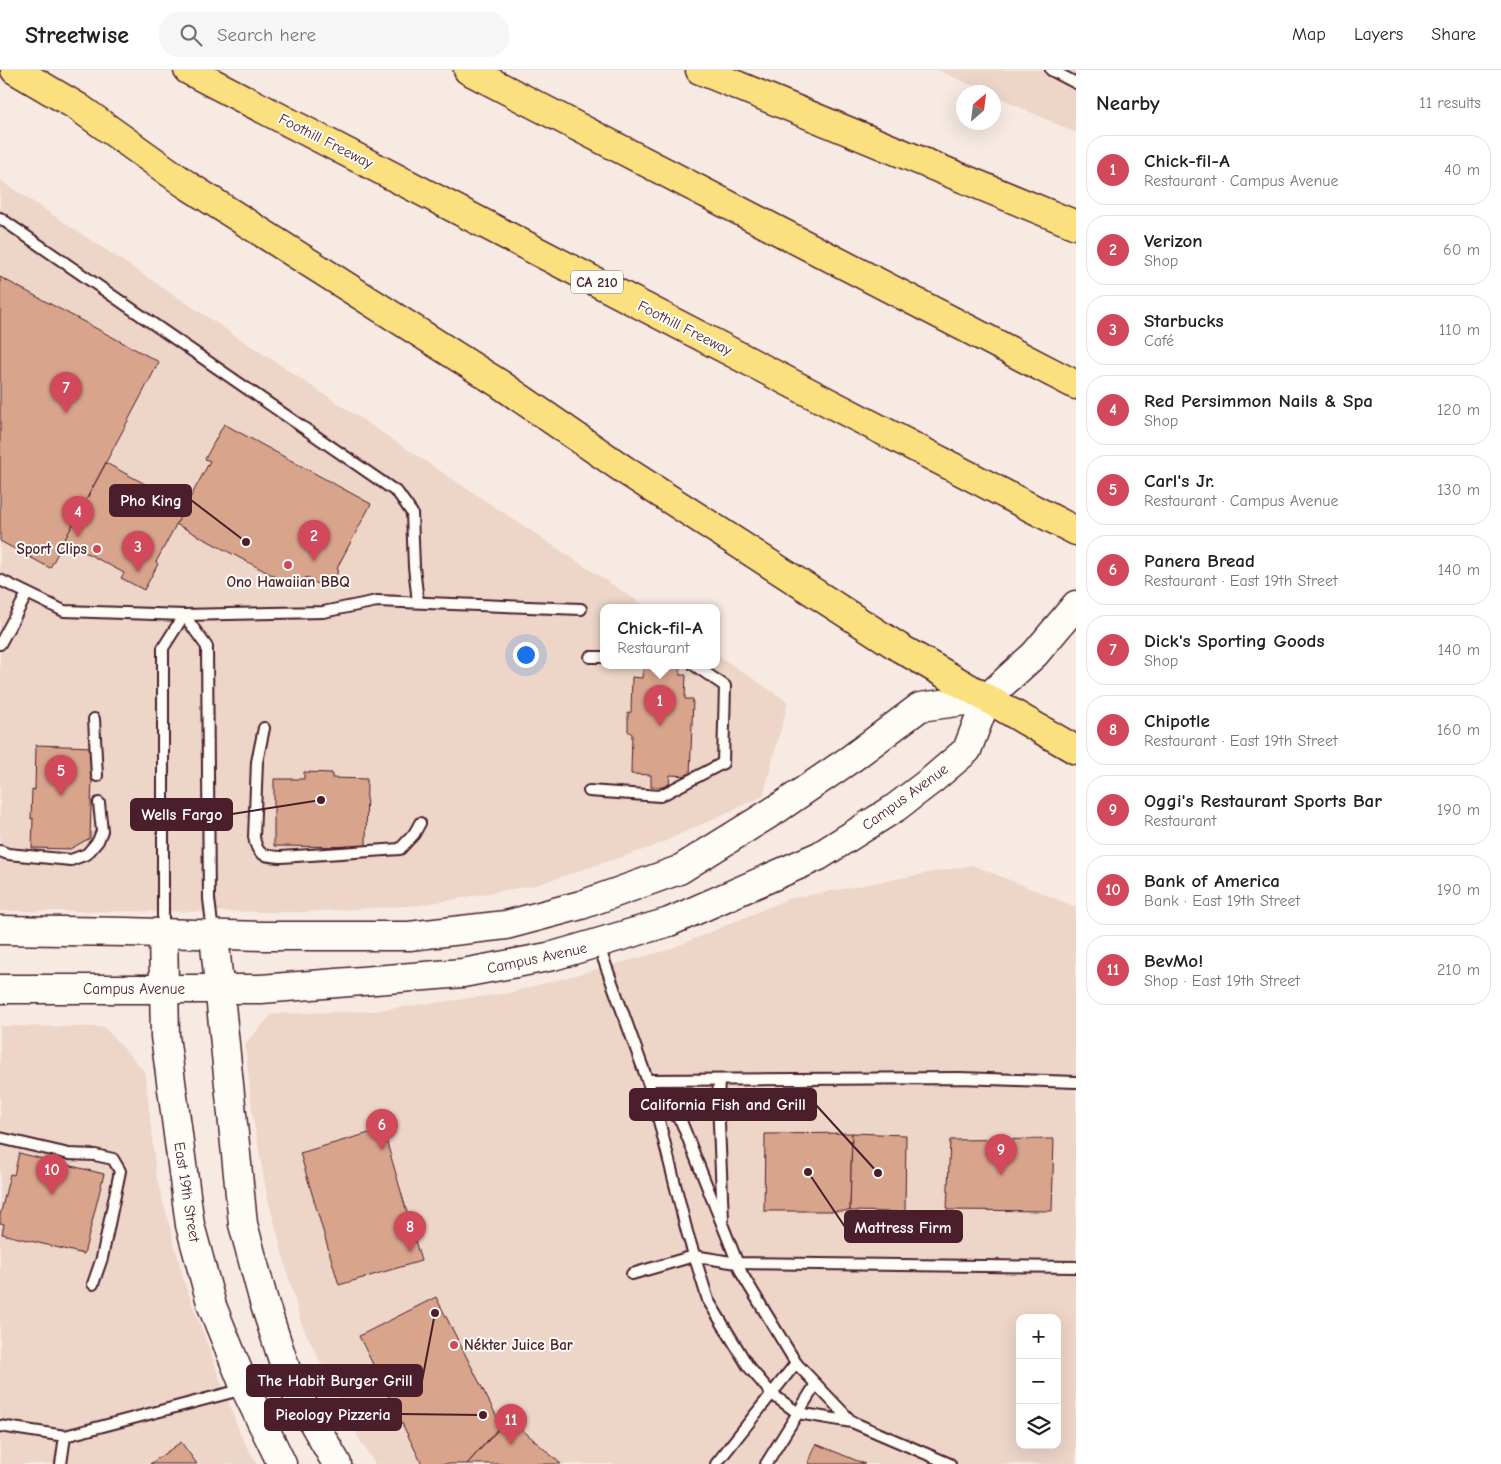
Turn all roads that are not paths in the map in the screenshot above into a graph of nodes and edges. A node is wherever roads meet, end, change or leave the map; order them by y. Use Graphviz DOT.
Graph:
graph roads {
  1 [pos="15,70"];
  2 [pos="188,70"];
  3 [pos="468,70"];
  4 [pos="700,70"];
  5 [pos="1050,70"];
  6 [pos="1076,83"];
  7 [pos="0,218"];
  8 [pos="1076,225"];
  9 [pos="1074,384"];
  10 [pos="1076,531"];
  11 [pos="0,580"];
  12 [pos="27,594"];
  13 [pos="418,602"];
  14 [pos="1076,606"];
  15 [pos="581,609"];
  16 [pos="184,615"];
  17 [pos="0,644"];
  18 [pos="590,657"];
  19 [pos="600,657"];
  20 [pos="700,669"];
  21 [pos="987,698"];
  22 [pos="94,719"];
  23 [pos="264,728"];
  24 [pos="1076,750"];
  25 [pos="98,776"];
  26 [pos="588,791"];
  27 [pos="99,803"];
  28 [pos="420,823"];
  29 [pos="0,851"];
  30 [pos="0,930"];
  31 [pos="163,933"];
  32 [pos="214,935"];
  33 [pos="598,944"];
  34 [pos="0,989"];
  35 [pos="164,989"];
  36 [pos="220,989"];
  37 [pos="648,1080"];
  38 [pos="719,1080"];
  39 [pos="1076,1082"];
  40 [pos="652,1093"];
  41 [pos="0,1138"];
  42 [pos="723,1228"];
  43 [pos="694,1256"];
  44 [pos="737,1263"];
  45 [pos="1076,1267"];
  46 [pos="632,1274"];
  47 [pos="93,1284"];
  48 [pos="796,1363"];
  49 [pos="816,1384"];
  50 [pos="244,1388"];
  51 [pos="772,1394"];
  52 [pos="798,1413"];
  53 [pos="852,1422"];
  54 [pos="0,1426"];
  55 [pos="65,1436"];
  56 [pos="61,1464"];
  57 [pos="282,1464"];
  58 [pos="337,1464"];
  59 [pos="716,1464"];
  60 [pos="766,1464"];
  61 [pos="950,1464"];
  1 -- 21 [label="highway"];
  2 -- 10 [label="highway, Foothill Freeway / CA 210"];
  3 -- 9 [label="highway"];
  4 -- 8 [label="highway"];
  5 -- 6 [label="lane"];
  7 -- 13 [label="lane"];
  11 -- 12 [label="lane"];
  12 -- 16 [label="lane"];
  12 -- 17 [label="lane"];
  13 -- 15 [label="lane"];
  13 -- 16 [label="lane"];
  14 -- 21 [label="main road, Campus Avenue"];
  16 -- 31 [label="lane"];
  16 -- 32 [label="lane"];
  18 -- 19 [label="lane"];
  20 -- 26 [label="lane"];
  21 -- 24 [label="highway"];
  21 -- 32 [label="main road"];
  21 -- 33 [label="main road, Campus Avenue"];
  22 -- 25 [label="lane"];
  23 -- 28 [label="lane"];
  27 -- 29 [label="lane"];
  30 -- 31 [label="main road"];
  31 -- 32 [label="main road"];
  31 -- 35 [label="main road, East 19th Street"];
  32 -- 36 [label="main road"];
  33 -- 36 [label="main road, Campus Avenue"];
  33 -- 37 [label="lane"];
  34 -- 35 [label="main road, Campus Avenue"];
  35 -- 36 [label="main road, Campus Avenue"];
  35 -- 50 [label="main road, East 19th Street"];
  36 -- 58 [label="main road"];
  37 -- 38 [label="lane"];
  37 -- 40 [label="lane"];
  38 -- 39 [label="lane"];
  38 -- 42 [label="lane"];
  40 -- 42 [label="lane"];
  40 -- 43 [label="lane"];
  41 -- 47 [label="lane"];
  42 -- 44 [label="lane"];
  43 -- 44 [label="lane"];
  43 -- 46 [label="lane"];
  43 -- 51 [label="lane"];
  44 -- 45 [label="lane"];
  44 -- 48 [label="lane"];
  48 -- 49 [label="lane"];
  48 -- 51 [label="lane"];
  49 -- 52 [label="lane"];
  49 -- 53 [label="lane"];
  50 -- 55 [label="lane"];
  50 -- 57 [label="main road, East 19th Street"];
  51 -- 52 [label="lane"];
  51 -- 59 [label="lane"];
  52 -- 53 [label="lane"];
  52 -- 60 [label="lane"];
  53 -- 61 [label="lane"];
  54 -- 55 [label="lane"];
  55 -- 56 [label="lane"];
}
